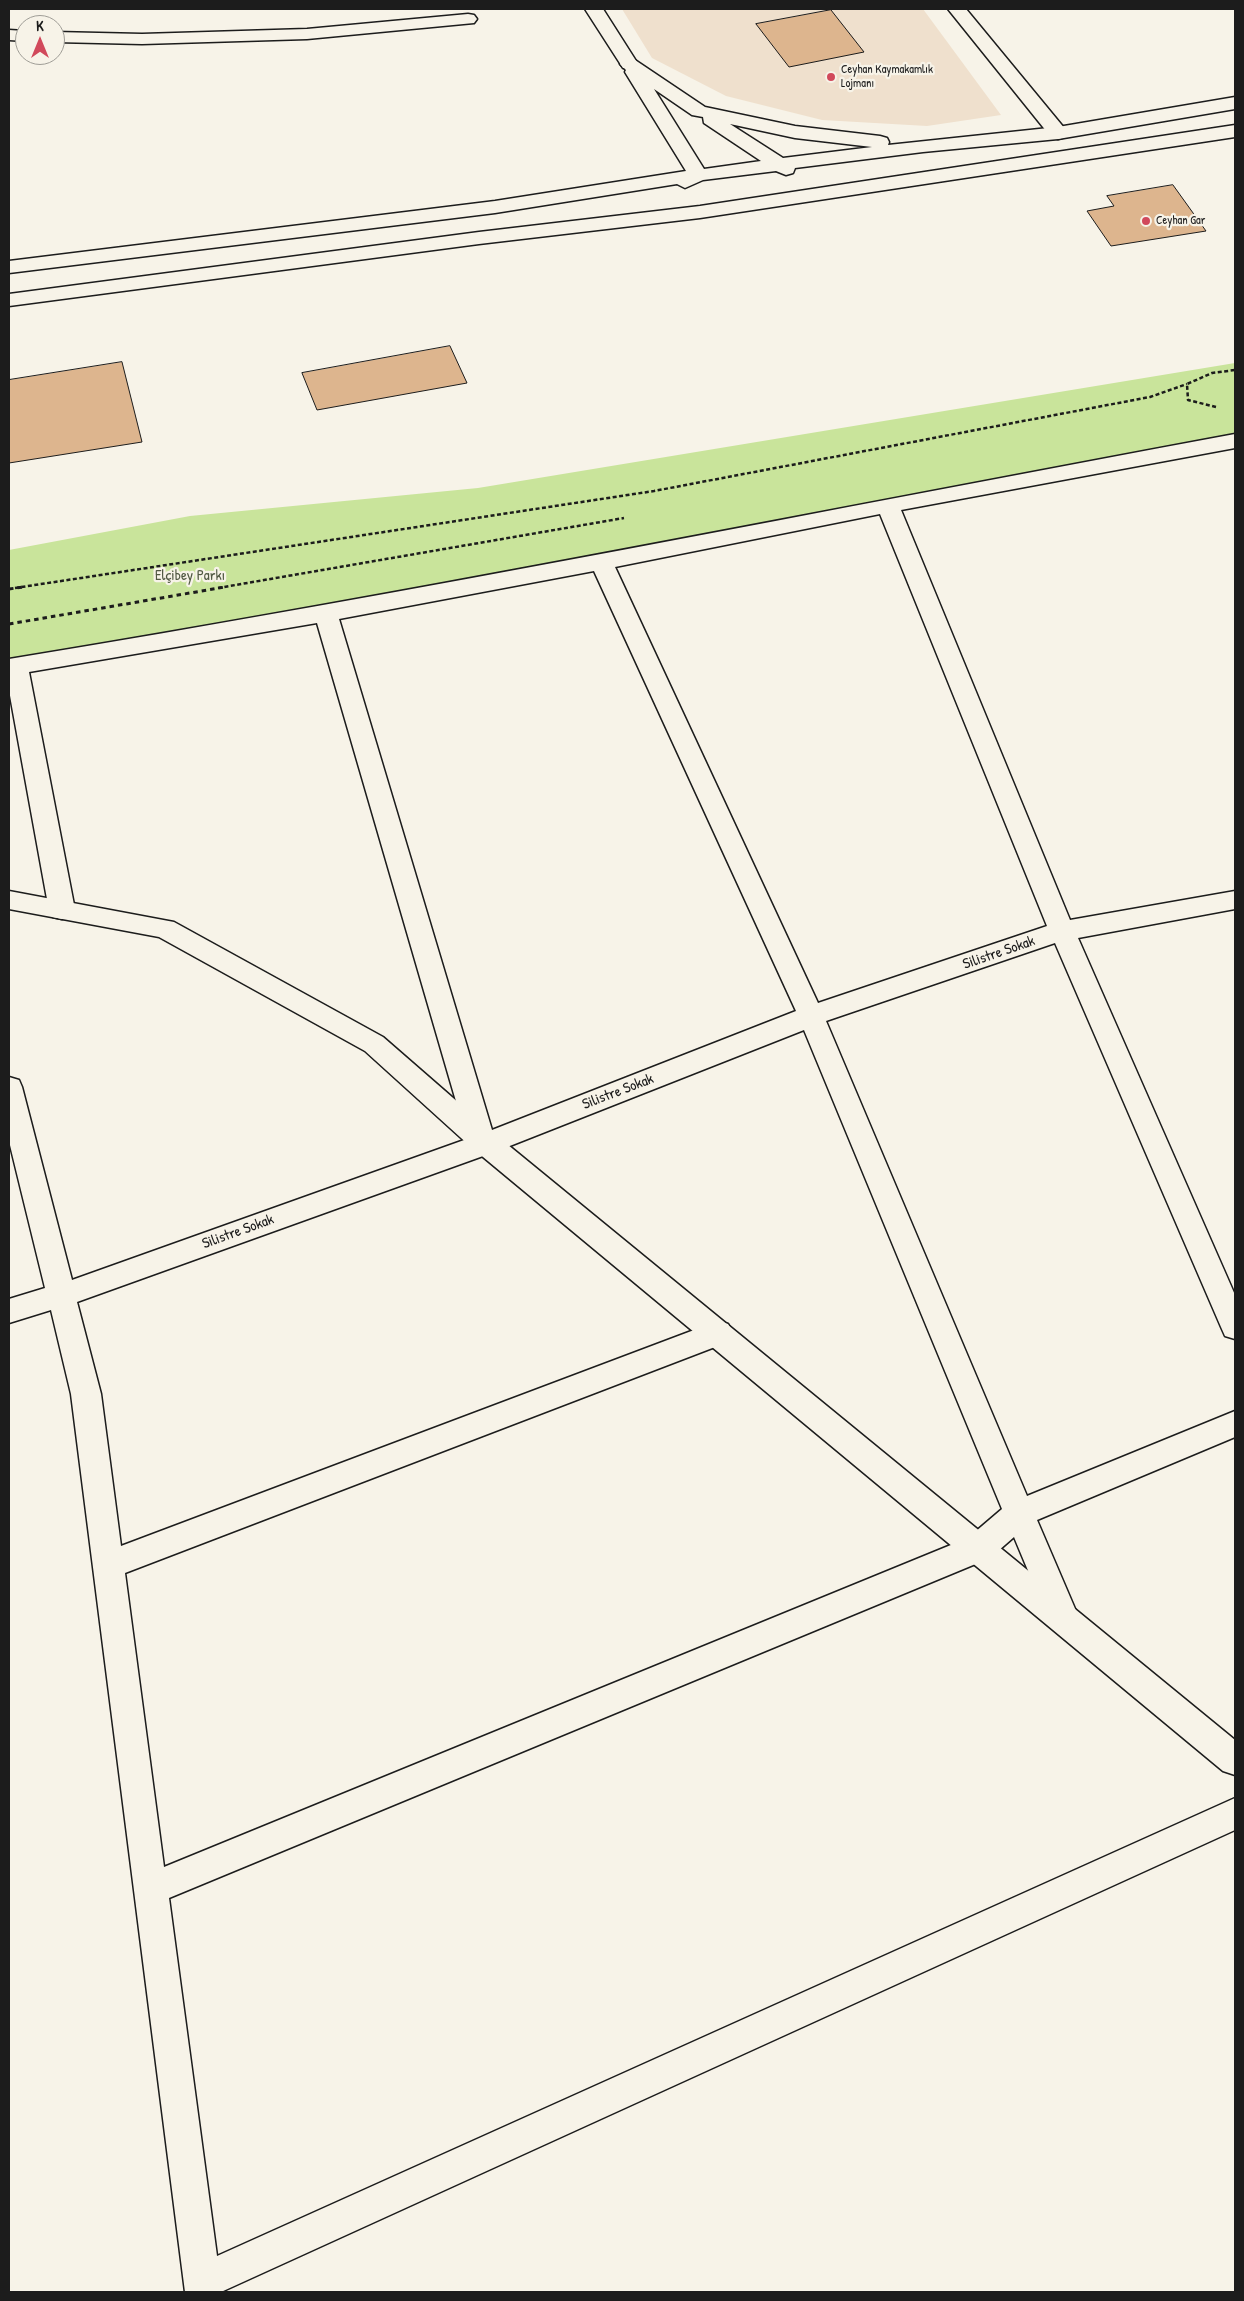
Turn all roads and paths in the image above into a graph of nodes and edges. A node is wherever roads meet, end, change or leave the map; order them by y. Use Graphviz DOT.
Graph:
graph roads {
  1 [pos="594,9"];
  2 [pos="957,9"];
  3 [pos="468,19"];
  4 [pos="65,37"];
  5 [pos="629,64"];
  6 [pos="1235,103"];
  7 [pos="699,111"];
  8 [pos="1235,131"];
  9 [pos="1058,133"];
  10 [pos="923,146"];
  11 [pos="779,165"];
  12 [pos="698,175"];
  13 [pos="784,199"];
  14 [pos="700,212"];
  15 [pos="9,266"];
  16 [pos="9,300"];
  17 [pos="1235,370"];
  18 [pos="1187,384"];
  19 [pos="1218,408"];
  20 [pos="1232,448"];
  21 [pos="888,506"];
  22 [pos="631,517"];
  23 [pos="602,563"];
  24 [pos="9,589"];
  25 [pos="326,613"];
  26 [pos="9,624"];
  27 [pos="12,666"];
  28 [pos="9,900"];
  29 [pos="1235,900"];
  30 [pos="62,910"];
  31 [pos="1062,932"];
  32 [pos="811,1016"];
  33 [pos="9,1087"];
  34 [pos="484,1141"];
  35 [pos="62,1295"];
  36 [pos="9,1310"];
  37 [pos="1235,1327"];
  38 [pos="718,1333"];
  39 [pos="1235,1424"];
  40 [pos="1019,1514"];
  41 [pos="978,1548"];
  42 [pos="109,1564"];
  43 [pos="1063,1618"];
  44 [pos="1235,1760"];
  45 [pos="1235,1814"];
  46 [pos="151,1889"];
  47 [pos="203,2287"];
  1 -- 5 [label="street"];
  2 -- 9 [label="street"];
  3 -- 4 [label="street"];
  5 -- 7 [label="street"];
  5 -- 12 [label="street"];
  6 -- 9 [label="street"];
  7 -- 10 [label="street"];
  7 -- 11 [label="street"];
  8 -- 13 [label="street"];
  9 -- 10 [label="street"];
  10 -- 11 [label="street"];
  11 -- 12 [label="street"];
  11 -- 13 [label="street"];
  12 -- 14 [label="street"];
  12 -- 15 [label="street"];
  13 -- 14 [label="street"];
  14 -- 16 [label="street"];
  17 -- 18 [label="path"];
  18 -- 19 [label="path"];
  18 -- 24 [label="path"];
  20 -- 21 [label="street"];
  21 -- 23 [label="street"];
  21 -- 31 [label="street"];
  22 -- 26 [label="path"];
  23 -- 25 [label="street"];
  23 -- 32 [label="street"];
  25 -- 27 [label="street"];
  25 -- 34 [label="street"];
  27 -- 30 [label="street"];
  28 -- 30 [label="street"];
  29 -- 31 [label="street, Silistre Sokak"];
  30 -- 34 [label="street"];
  31 -- 32 [label="street, Silistre Sokak"];
  31 -- 37 [label="street"];
  32 -- 34 [label="street, Silistre Sokak"];
  32 -- 40 [label="street"];
  33 -- 35 [label="street"];
  34 -- 35 [label="street, Silistre Sokak"];
  34 -- 38 [label="street"];
  35 -- 36 [label="street, Silistre Sokak"];
  35 -- 42 [label="street"];
  38 -- 41 [label="street"];
  38 -- 42 [label="street"];
  39 -- 40 [label="street"];
  40 -- 41 [label="street"];
  40 -- 43 [label="street"];
  41 -- 43 [label="street"];
  41 -- 46 [label="street"];
  42 -- 46 [label="street"];
  43 -- 44 [label="street"];
  45 -- 47 [label="street"];
  46 -- 47 [label="street"];
}
